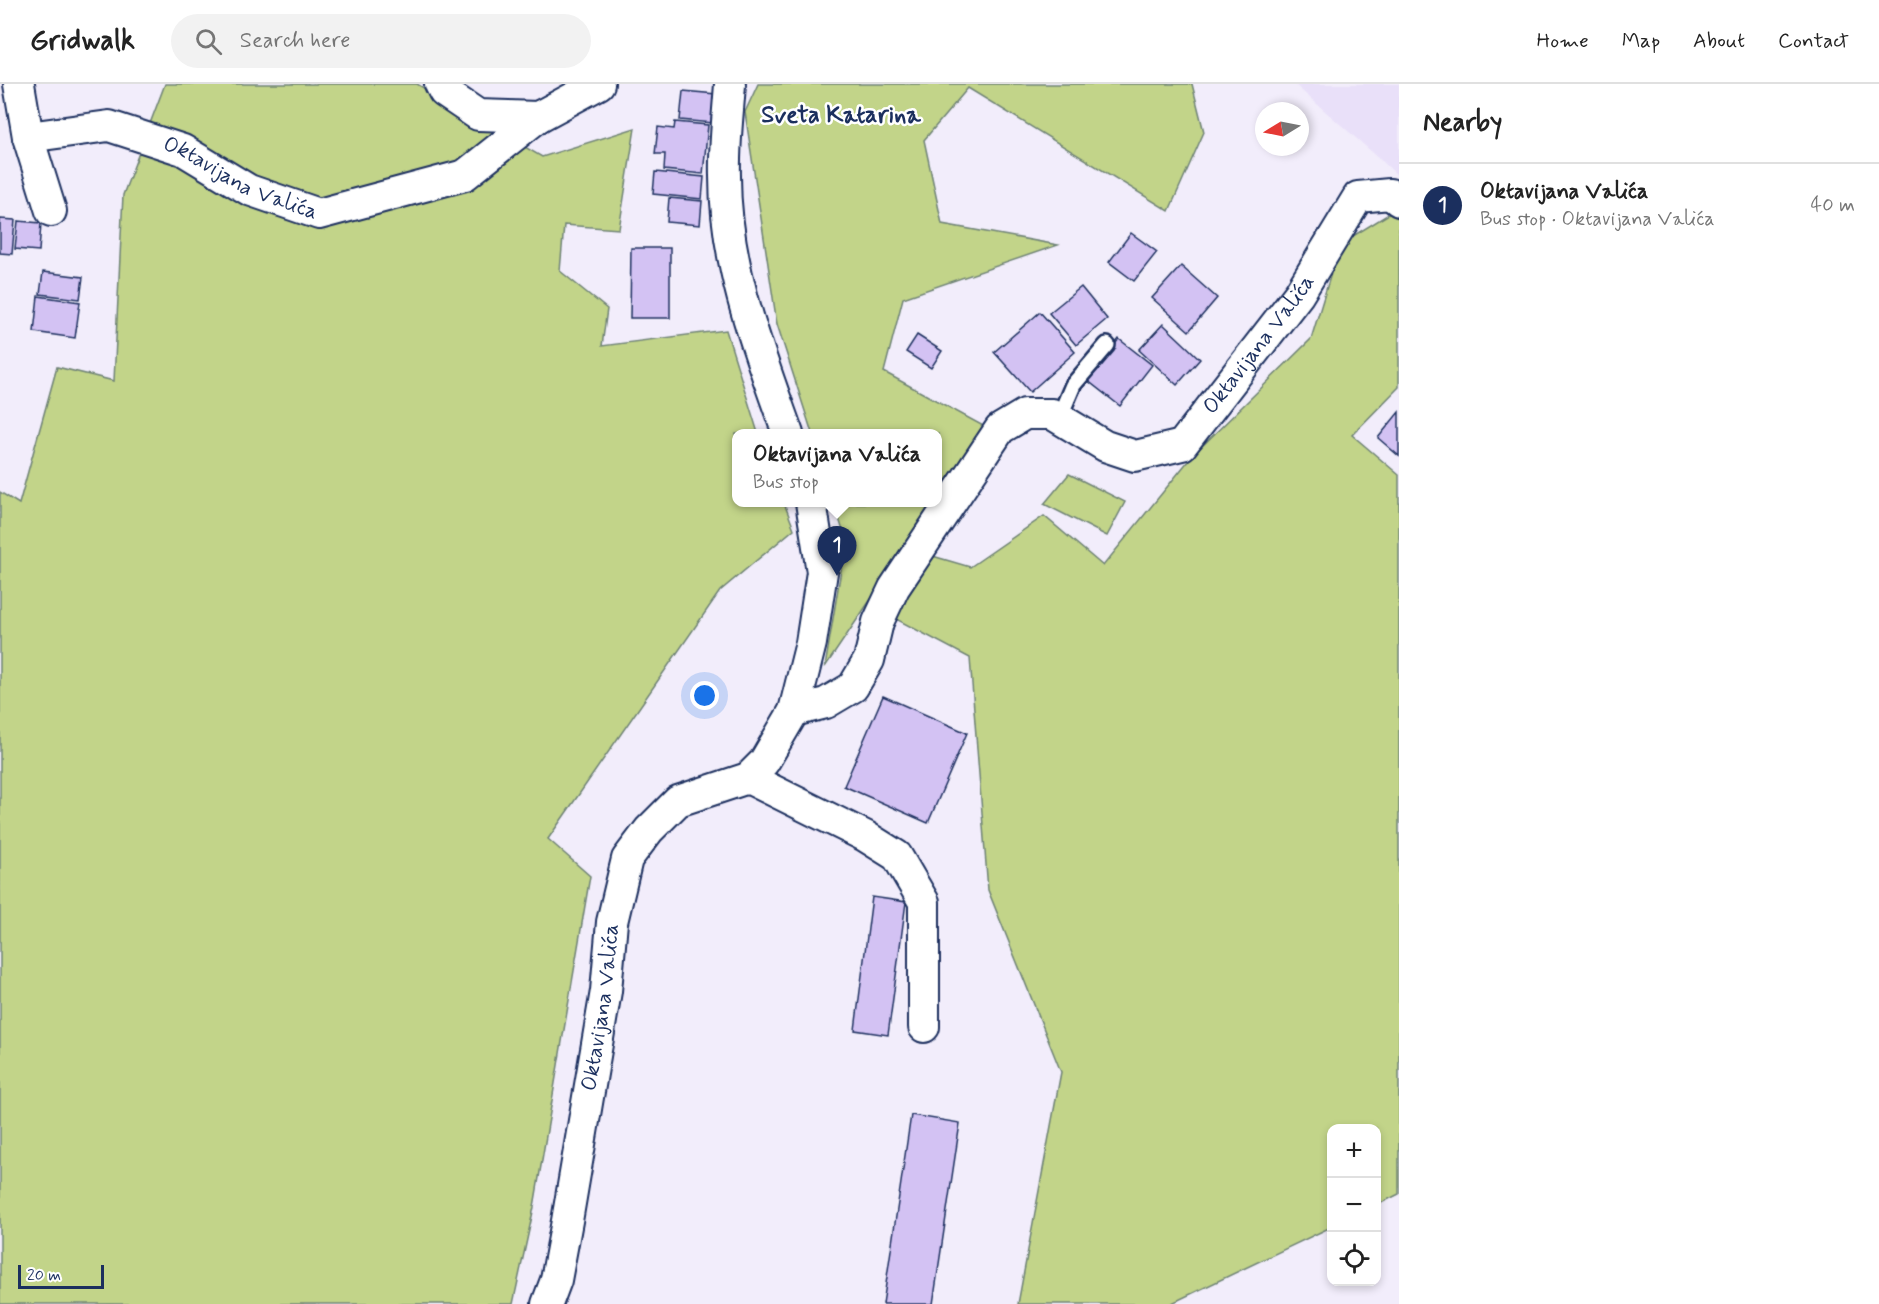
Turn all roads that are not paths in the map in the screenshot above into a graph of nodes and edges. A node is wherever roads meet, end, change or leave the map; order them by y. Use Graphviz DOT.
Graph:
graph roads {
  1 [pos="19,84"];
  2 [pos="440,84"];
  3 [pos="599,84"];
  4 [pos="730,84"];
  5 [pos="538,117"];
  6 [pos="28,137"];
  7 [pos="1399,201"];
  8 [pos="51,211"];
  9 [pos="1107,345"];
  10 [pos="1059,418"];
  11 [pos="786,429"];
  12 [pos="812,507"];
  13 [pos="794,711"];
  14 [pos="748,778"];
  15 [pos="924,1027"];
  16 [pos="547,1304"];
  1 -- 6 [label="street"];
  2 -- 5 [label="street, Oktavijana Valića"];
  3 -- 5 [label="street, Oktavijana Valića"];
  4 -- 11 [label="street"];
  5 -- 6 [label="street, Oktavijana Valića"];
  6 -- 8 [label="street"];
  7 -- 10 [label="street, Oktavijana Valića"];
  9 -- 10 [label="lane"];
  10 -- 13 [label="street, Oktavijana Valića"];
  12 -- 13 [label="street"];
  13 -- 14 [label="street"];
  14 -- 15 [label="street"];
  14 -- 16 [label="street, Oktavijana Valića"];
}
